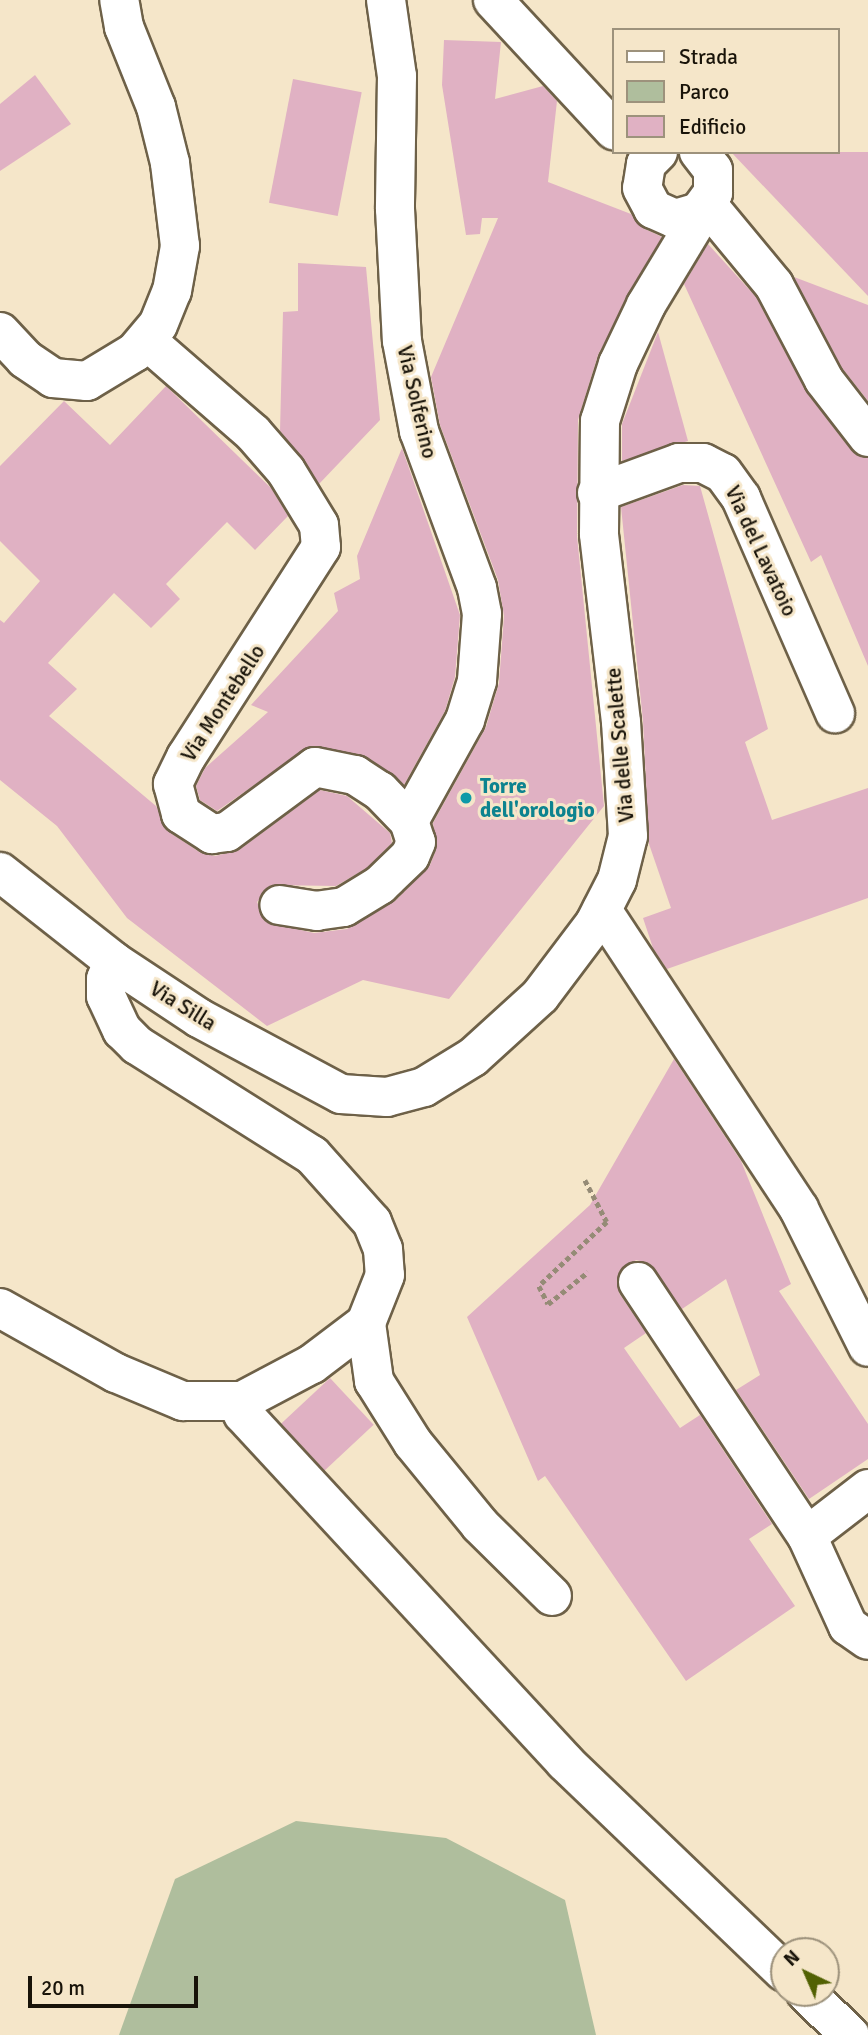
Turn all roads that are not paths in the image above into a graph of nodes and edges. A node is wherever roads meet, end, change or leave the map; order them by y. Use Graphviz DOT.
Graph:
graph roads {
  1 [pos="119,0"];
  2 [pos="386,0"];
  3 [pos="493,0"];
  4 [pos="612,128"];
  5 [pos="701,154"];
  6 [pos="647,156"];
  7 [pos="719,216"];
  8 [pos="0,332"];
  9 [pos="146,340"];
  10 [pos="868,437"];
  11 [pos="597,493"];
  12 [pos="835,713"];
  13 [pos="409,821"];
  14 [pos="0,872"];
  15 [pos="279,905"];
  16 [pos="601,910"];
  17 [pos="113,961"];
  18 [pos="387,1097"];
  19 [pos="638,1282"];
  20 [pos="0,1308"];
  21 [pos="366,1323"];
  22 [pos="868,1347"];
  23 [pos="242,1401"];
  24 [pos="868,1489"];
  25 [pos="807,1536"];
  26 [pos="552,1596"];
  27 [pos="868,1640"];
  28 [pos="770,1959"];
  29 [pos="821,2007"];
  30 [pos="850,2035"];
  1 -- 9 [label="street"];
  2 -- 13 [label="street, Via Solferino"];
  3 -- 4 [label="street"];
  5 -- 7 [label="street"];
  6 -- 7 [label="street"];
  7 -- 10 [label="street"];
  7 -- 11 [label="street, Via delle Scalette"];
  8 -- 9 [label="street"];
  9 -- 13 [label="street, Via Montebello"];
  11 -- 12 [label="street, Via del Lavatoio"];
  11 -- 16 [label="street, Via delle Scalette"];
  13 -- 15 [label="street"];
  14 -- 17 [label="street, Via Silla"];
  16 -- 18 [label="street, Via delle Scalette"];
  16 -- 22 [label="street"];
  17 -- 18 [label="street, Via Silla"];
  17 -- 21 [label="street"];
  19 -- 25 [label="street"];
  20 -- 23 [label="street"];
  21 -- 23 [label="street"];
  21 -- 26 [label="street"];
  23 -- 28 [label="street"];
  24 -- 25 [label="street"];
  25 -- 27 [label="street"];
  29 -- 30 [label="street"];
}
